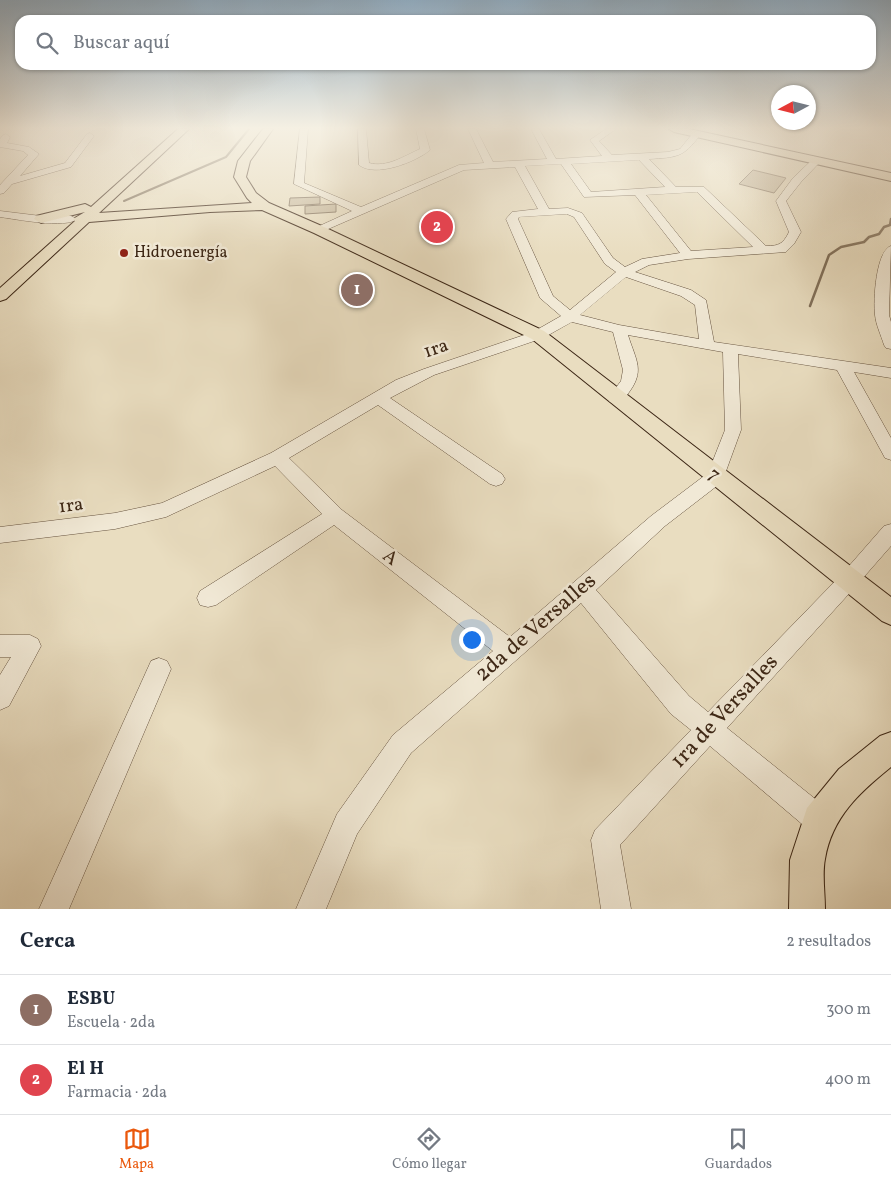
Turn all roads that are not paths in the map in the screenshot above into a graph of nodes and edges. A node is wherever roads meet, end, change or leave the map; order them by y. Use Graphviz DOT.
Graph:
graph roads {
  1 [pos="18,171"];
  2 [pos="45,171"];
  3 [pos="129,171"];
  4 [pos="134,171"];
  5 [pos="241,171"];
  6 [pos="301,171"];
  7 [pos="452,171"];
  8 [pos="523,171"];
  9 [pos="568,171"];
  10 [pos="655,171"];
  11 [pos="806,171"];
  12 [pos="865,171"];
  13 [pos="891,177"];
  14 [pos="8,182"];
  15 [pos="672,190"];
  16 [pos="0,191"];
  17 [pos="639,193"];
  18 [pos="251,195"];
  19 [pos="264,206"];
  20 [pos="223,207"];
  21 [pos="360,211"];
  22 [pos="545,212"];
  23 [pos="85,213"];
  24 [pos="0,214"];
  25 [pos="41,219"];
  26 [pos="71,220"];
  27 [pos="319,230"];
  28 [pos="52,236"];
  29 [pos="764,251"];
  30 [pos="890,253"];
  31 [pos="688,255"];
  32 [pos="624,272"];
  33 [pos="0,281"];
  34 [pos="0,296"];
  35 [pos="570,316"];
  36 [pos="619,329"];
  37 [pos="538,335"];
  38 [pos="707,345"];
  39 [pos="891,345"];
  40 [pos="730,348"];
  41 [pos="843,366"];
  42 [pos="891,373"];
  43 [pos="378,398"];
  44 [pos="616,398"];
  45 [pos="891,454"];
  46 [pos="277,457"];
  47 [pos="716,477"];
  48 [pos="496,480"];
  49 [pos="335,515"];
  50 [pos="891,532"];
  51 [pos="0,535"];
  52 [pos="849,580"];
  53 [pos="582,589"];
  54 [pos="208,598"];
  55 [pos="891,614"];
  56 [pos="0,646"];
  57 [pos="510,650"];
  58 [pos="159,669"];
  59 [pos="0,698"];
  60 [pos="709,728"];
  61 [pos="891,747"];
  62 [pos="818,820"];
  63 [pos="54,909"];
  64 [pos="311,909"];
  65 [pos="616,909"];
  66 [pos="807,909"];
  1 -- 14 [label="street"];
  2 -- 14 [label="street"];
  3 -- 23 [label="main road"];
  4 -- 23 [label="main road"];
  5 -- 18 [label="main road"];
  6 -- 21 [label="street"];
  7 -- 21 [label="street"];
  8 -- 22 [label="street"];
  9 -- 17 [label="street"];
  10 -- 15 [label="street"];
  11 -- 29 [label="street, 1ra"];
  12 -- 13 [label="main road"];
  14 -- 16 [label="street"];
  15 -- 17 [label="street"];
  15 -- 29 [label="street"];
  17 -- 31 [label="street"];
  18 -- 19 [label="main road"];
  18 -- 20 [label="main road"];
  19 -- 20 [label="main road"];
  19 -- 27 [label="main road, 7"];
  20 -- 23 [label="main road"];
  21 -- 27 [label="street"];
  22 -- 32 [label="street"];
  22 -- 35 [label="street"];
  23 -- 25 [label="main road"];
  23 -- 26 [label="main road"];
  23 -- 34 [label="main road"];
  24 -- 25 [label="street"];
  25 -- 26 [label="street"];
  25 -- 28 [label="main road"];
  26 -- 28 [label="main road"];
  27 -- 37 [label="main road, 7"];
  28 -- 33 [label="main road"];
  29 -- 31 [label="street, 1ra"];
  30 -- 39 [label="street"];
  31 -- 32 [label="street, 1ra"];
  32 -- 35 [label="street, 1ra"];
  32 -- 38 [label="street"];
  35 -- 36 [label="street"];
  35 -- 37 [label="street, 1ra"];
  36 -- 38 [label="street"];
  36 -- 44 [label="street"];
  37 -- 43 [label="street, 1ra"];
  37 -- 44 [label="main road, 7"];
  38 -- 40 [label="street"];
  40 -- 41 [label="street"];
  40 -- 47 [label="street"];
  41 -- 42 [label="street"];
  41 -- 45 [label="street"];
  43 -- 46 [label="street, 1ra"];
  43 -- 48 [label="street"];
  44 -- 47 [label="main road, 7"];
  46 -- 49 [label="street, A"];
  46 -- 51 [label="street, 1ra"];
  47 -- 52 [label="main road, 7"];
  47 -- 53 [label="street, 2da de Versalles"];
  49 -- 54 [label="street"];
  49 -- 57 [label="street, A"];
  50 -- 52 [label="street, 1ra de Versalles"];
  52 -- 55 [label="main road, 7"];
  52 -- 60 [label="street, 1ra de Versalles"];
  53 -- 57 [label="street, 2da de Versalles"];
  53 -- 60 [label="street"];
  56 -- 59 [label="street"];
  57 -- 64 [label="street, 2da de Versalles"];
  58 -- 63 [label="street"];
  60 -- 62 [label="street"];
  60 -- 65 [label="street, 1ra de Versalles"];
  61 -- 62 [label="main road"];
  62 -- 66 [label="main road"];
}
